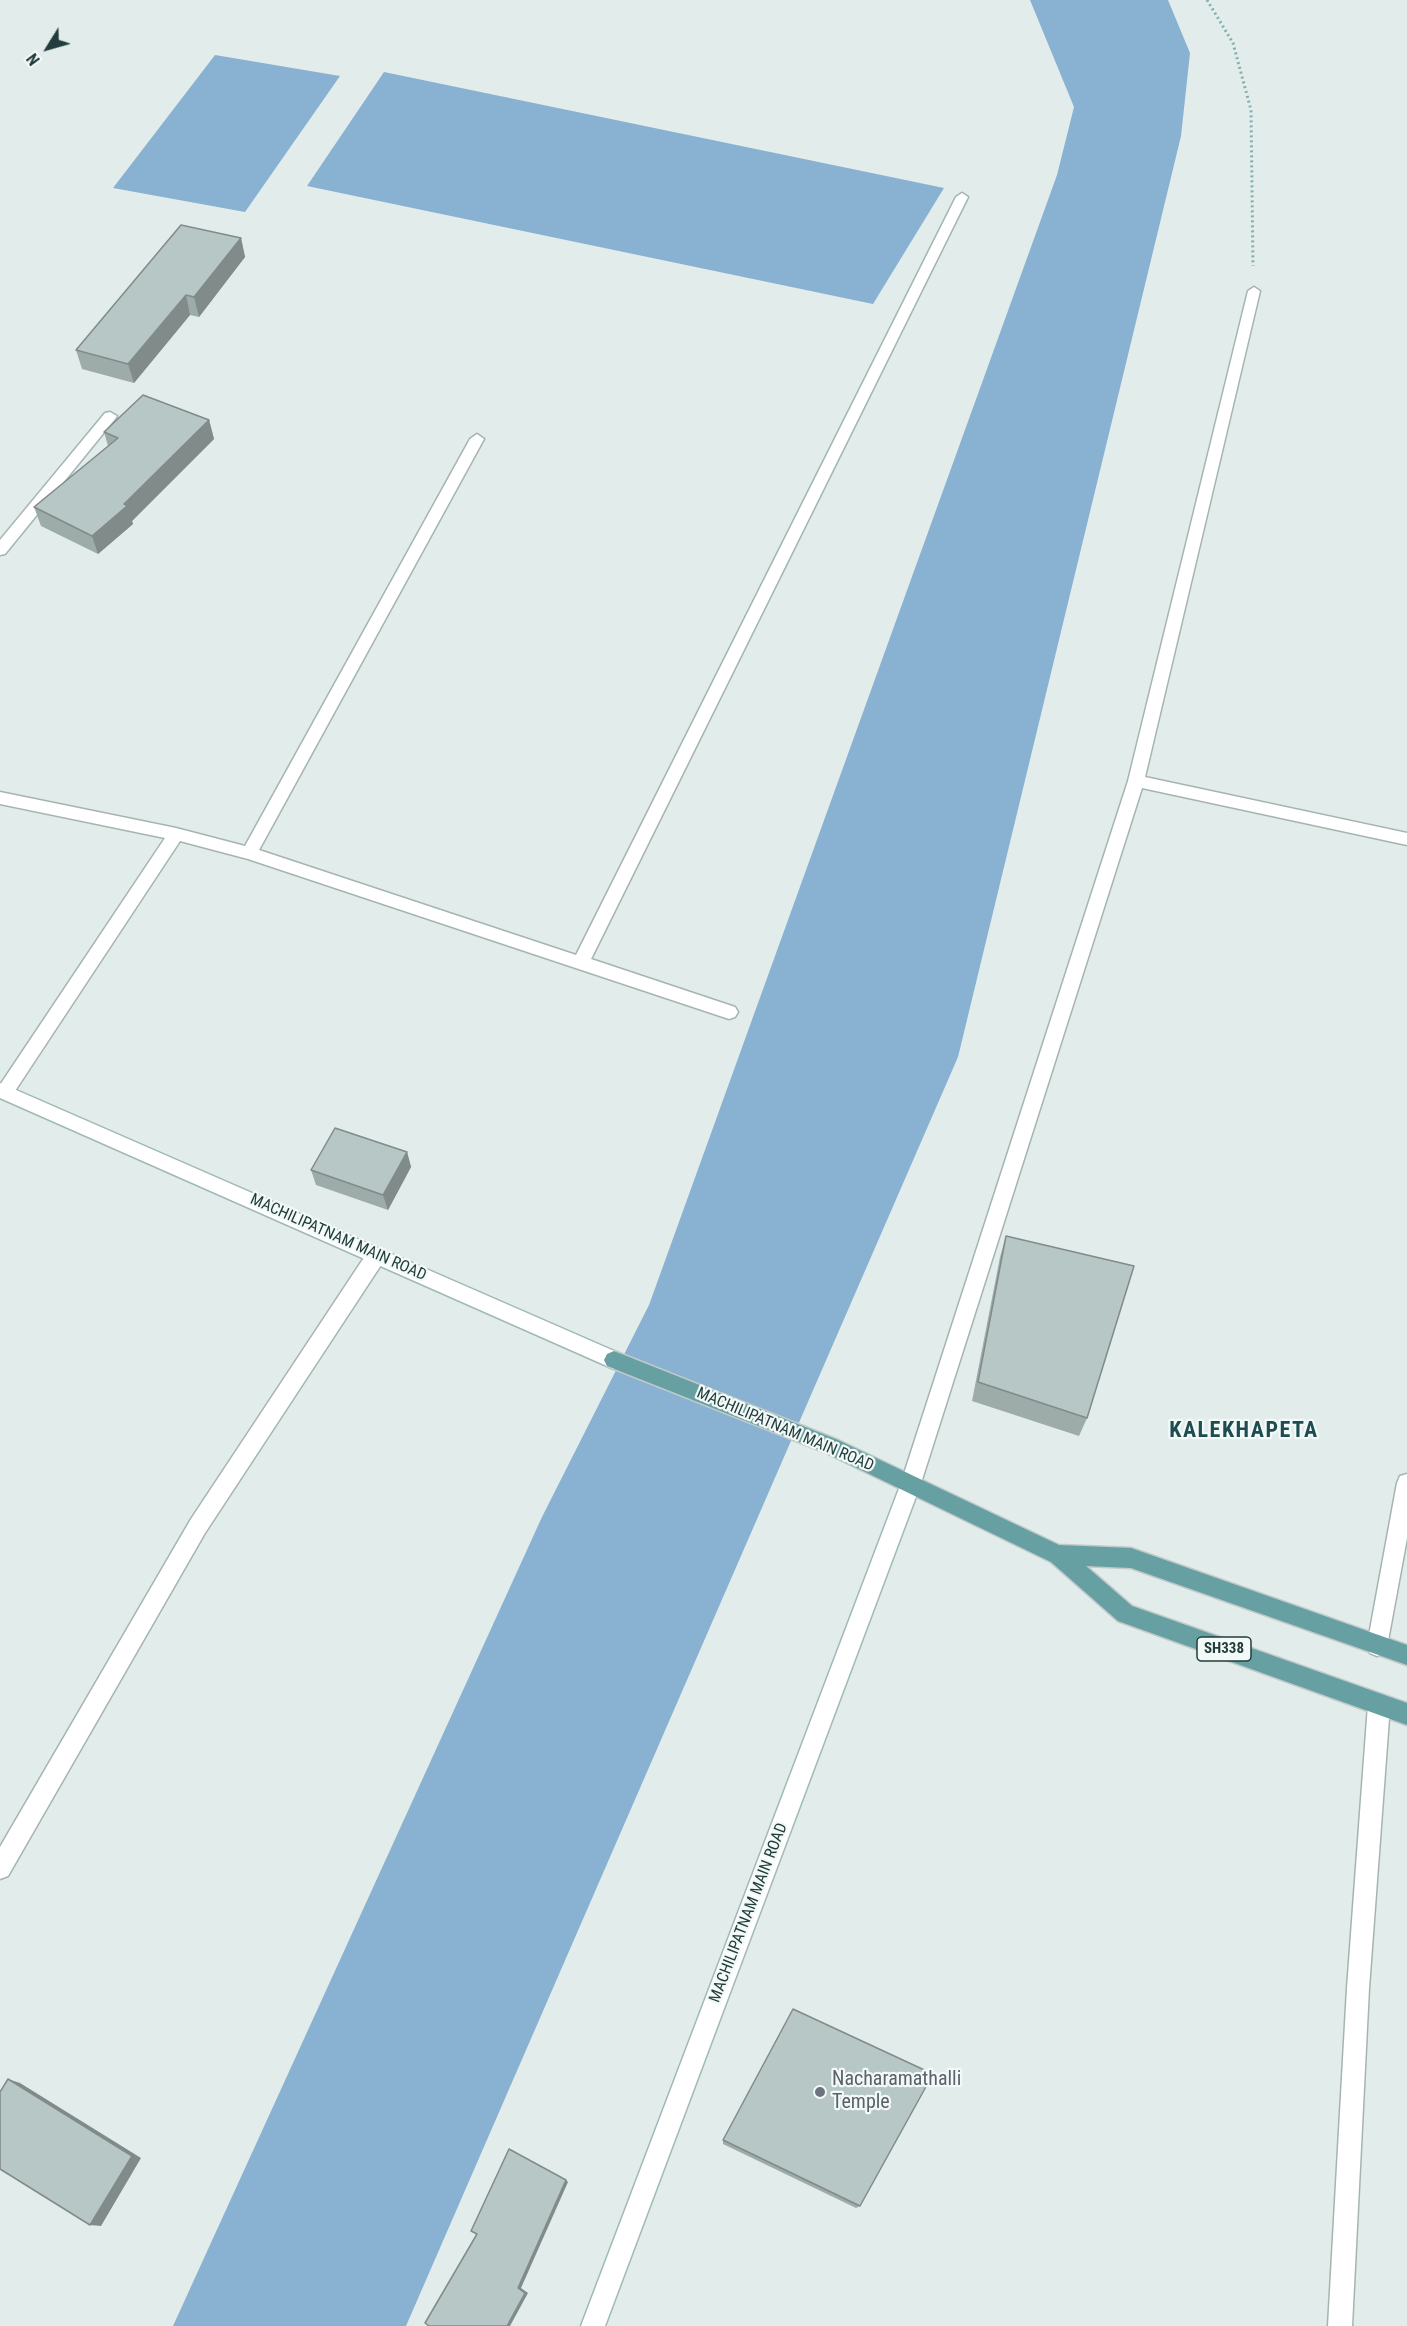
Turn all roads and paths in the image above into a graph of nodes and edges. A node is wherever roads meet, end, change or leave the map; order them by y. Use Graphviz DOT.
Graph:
graph roads {
  1 [pos="1208,0"];
  2 [pos="962,196"];
  3 [pos="1254,291"];
  4 [pos="110,416"];
  5 [pos="477,439"];
  6 [pos="0,550"];
  7 [pos="1136,781"];
  8 [pos="0,798"];
  9 [pos="176,834"];
  10 [pos="1407,839"];
  11 [pos="249,853"];
  12 [pos="581,962"];
  13 [pos="729,1012"];
  14 [pos="2,1091"];
  15 [pos="376,1256"];
  16 [pos="614,1360"];
  17 [pos="1407,1483"];
  18 [pos="910,1486"];
  19 [pos="1058,1555"];
  20 [pos="1377,1646"];
  21 [pos="1407,1655"];
  22 [pos="1379,1706"];
  23 [pos="1407,1714"];
  24 [pos="0,1868"];
  25 [pos="593,2326"];
  26 [pos="1340,2326"];
  1 -- 3 [label="path"];
  2 -- 12 [label="street"];
  3 -- 7 [label="street"];
  4 -- 6 [label="street"];
  5 -- 11 [label="street"];
  7 -- 10 [label="street"];
  7 -- 18 [label="street"];
  8 -- 9 [label="street"];
  9 -- 11 [label="street"];
  9 -- 14 [label="street"];
  11 -- 12 [label="street"];
  12 -- 13 [label="street"];
  14 -- 15 [label="street, MACHILIPATNAM MAIN ROAD"];
  15 -- 16 [label="street, MACHILIPATNAM MAIN ROAD"];
  15 -- 24 [label="street"];
  16 -- 18 [label="main road, MACHILIPATNAM MAIN ROAD"];
  17 -- 20 [label="street"];
  18 -- 19 [label="main road, SH338"];
  18 -- 25 [label="street, MACHILIPATNAM MAIN ROAD"];
  19 -- 20 [label="main road, SH338"];
  19 -- 22 [label="main road, SH338"];
  20 -- 21 [label="main road, SH338"];
  22 -- 23 [label="main road, SH338"];
  22 -- 26 [label="street"];
}
